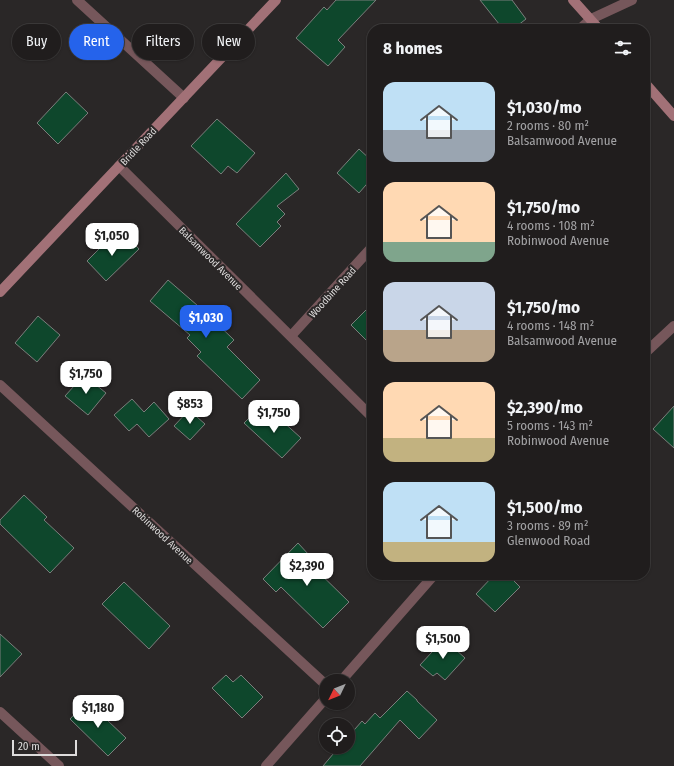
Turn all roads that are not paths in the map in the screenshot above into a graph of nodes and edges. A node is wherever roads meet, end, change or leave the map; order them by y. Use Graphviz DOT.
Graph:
graph roads {
  1 [pos="77,0"];
  2 [pos="276,0"];
  3 [pos="573,0"];
  4 [pos="632,0"];
  5 [pos="591,19"];
  6 [pos="586,24"];
  7 [pos="595,24"];
  8 [pos="650,89"];
  9 [pos="184,98"];
  10 [pos="674,116"];
  11 [pos="119,166"];
  12 [pos="367,253"];
  13 [pos="0,292"];
  14 [pos="674,326"];
  15 [pos="291,336"];
  16 [pos="650,348"];
  17 [pos="0,384"];
  18 [pos="367,411"];
  19 [pos="430,580"];
  20 [pos="347,674"];
  21 [pos="319,679"];
  22 [pos="319,706"];
  23 [pos="0,712"];
  24 [pos="59,766"];
  25 [pos="266,766"];
  1 -- 9 [label="street"];
  2 -- 9 [label="street, Bridle Road"];
  3 -- 5 [label="street"];
  4 -- 5 [label="street"];
  5 -- 6 [label="street"];
  5 -- 7 [label="street"];
  8 -- 10 [label="street"];
  9 -- 11 [label="street, Bridle Road"];
  11 -- 13 [label="street, Bridle Road"];
  11 -- 15 [label="street, Balsamwood Avenue"];
  12 -- 15 [label="street, Woodbine Road"];
  14 -- 16 [label="street"];
  15 -- 18 [label="street, Balsamwood Avenue"];
  17 -- 21 [label="street, Robinwood Avenue"];
  19 -- 20 [label="street"];
  22 -- 25 [label="street"];
  23 -- 24 [label="street"];
}
